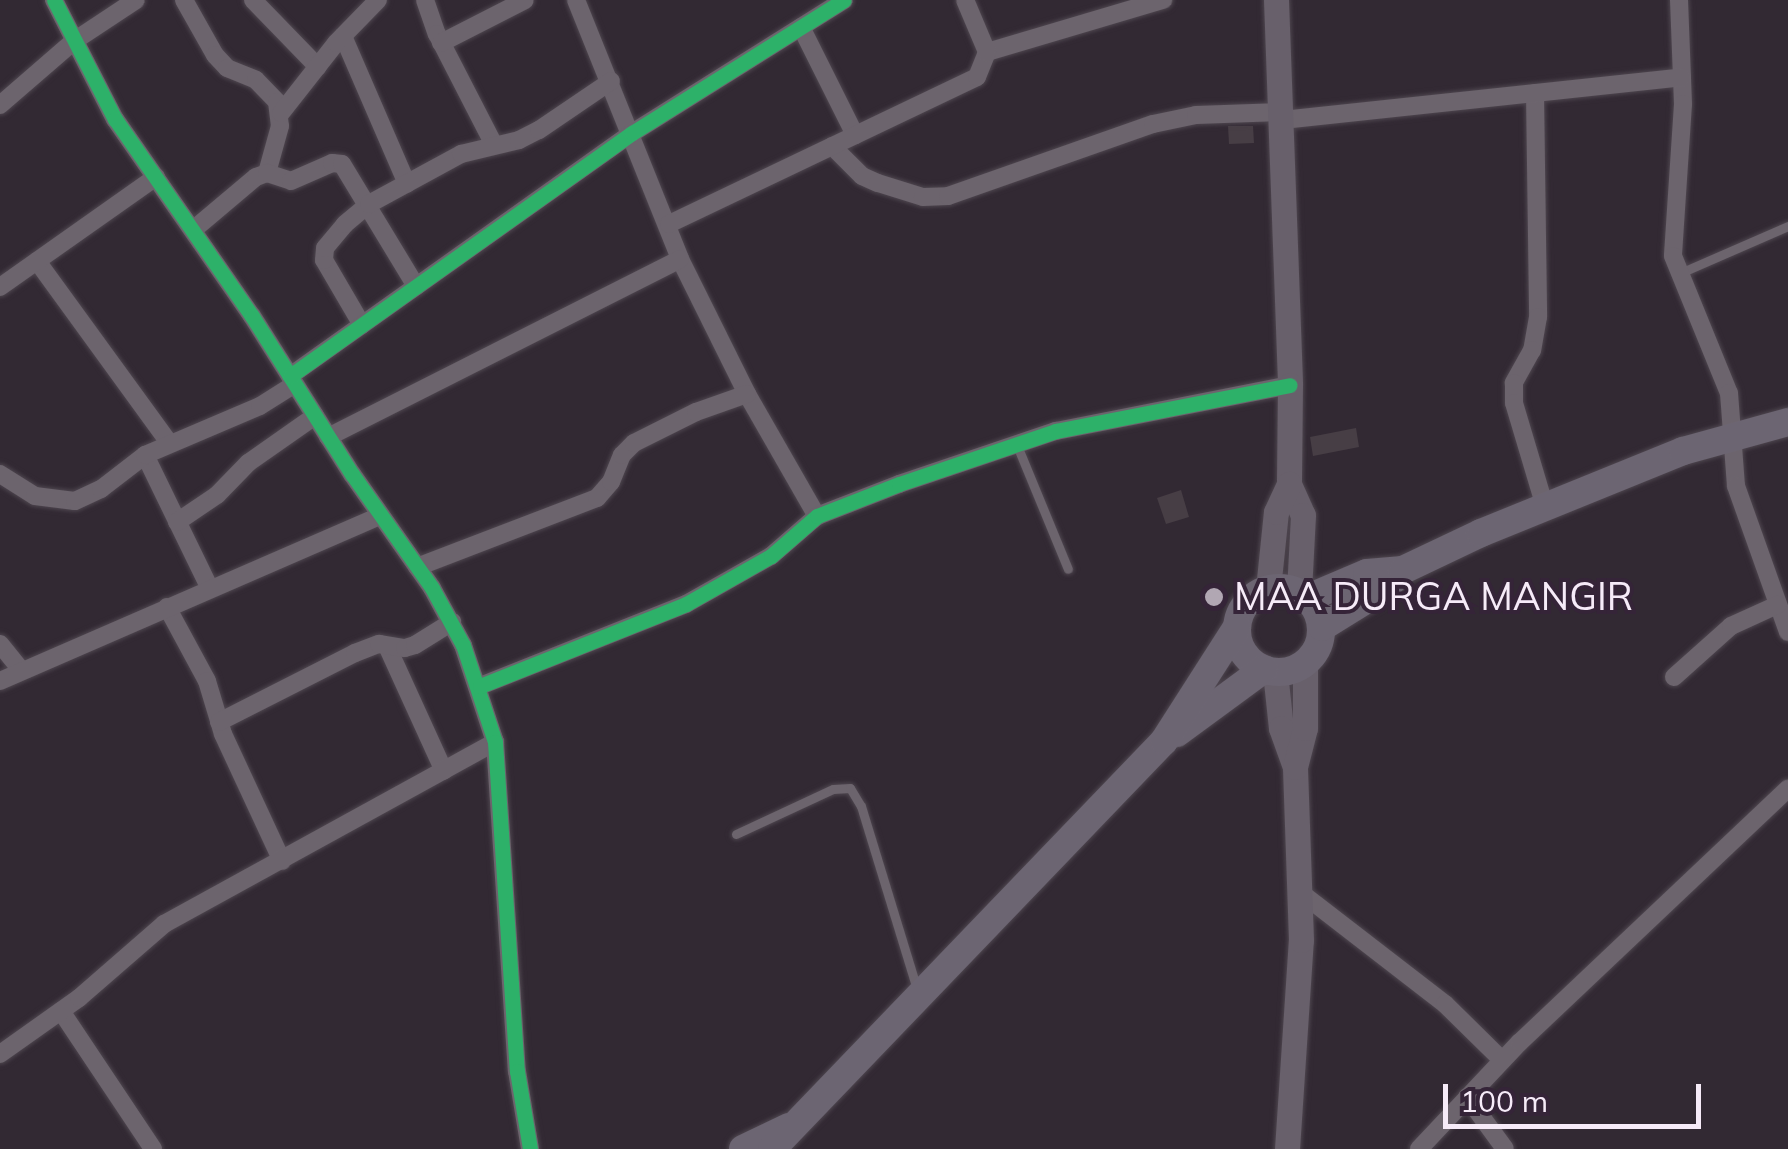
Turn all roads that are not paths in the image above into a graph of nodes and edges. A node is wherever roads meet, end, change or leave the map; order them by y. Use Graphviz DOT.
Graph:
graph roads {
  1 [pos="54,0"];
  2 [pos="136,0"];
  3 [pos="184,0"];
  4 [pos="253,0"];
  5 [pos="378,0"];
  6 [pos="425,0"];
  7 [pos="525,0"];
  8 [pos="576,0"];
  9 [pos="844,0"];
  10 [pos="965,0"];
  11 [pos="1163,0"];
  12 [pos="1276,0"];
  13 [pos="1679,0"];
  14 [pos="801,27"];
  15 [pos="343,36"];
  16 [pos="74,41"];
  17 [pos="441,43"];
  18 [pos="987,52"];
  19 [pos="318,66"];
  20 [pos="1682,77"];
  21 [pos="611,81"];
  22 [pos="1535,93"];
  23 [pos="0,104"];
  24 [pos="281,113"];
  25 [pos="1281,116"];
  26 [pos="632,133"];
  27 [pos="856,135"];
  28 [pos="494,145"];
  29 [pos="832,146"];
  30 [pos="267,173"];
  31 [pos="156,177"];
  32 [pos="407,184"];
  33 [pos="369,204"];
  34 [pos="669,224"];
  35 [pos="1788,226"];
  36 [pos="193,230"];
  37 [pos="680,259"];
  38 [pos="36,261"];
  39 [pos="1677,274"];
  40 [pos="0,286"];
  41 [pos="416,286"];
  42 [pos="362,325"];
  43 [pos="292,380"];
  44 [pos="1290,385"];
  45 [pos="747,394"];
  46 [pos="315,416"];
  47 [pos="1788,422"];
  48 [pos="328,436"];
  49 [pos="1730,436"];
  50 [pos="1016,443"];
  51 [pos="169,444"];
  52 [pos="145,455"];
  53 [pos="0,474"];
  54 [pos="1289,484"];
  55 [pos="1545,507"];
  56 [pos="380,516"];
  57 [pos="817,516"];
  58 [pos="177,522"];
  59 [pos="417,567"];
  60 [pos="1068,570"];
  61 [pos="1402,570"];
  62 [pos="210,589"];
  63 [pos="1268,589"];
  64 [pos="1304,595"];
  65 [pos="1777,605"];
  66 [pos="168,607"];
  67 [pos="452,622"];
  68 [pos="1322,626"];
  69 [pos="1237,627"];
  70 [pos="1788,632"];
  71 [pos="0,644"];
  72 [pos="387,646"];
  73 [pos="1305,664"];
  74 [pos="20,670"];
  75 [pos="1270,670"];
  76 [pos="1674,677"];
  77 [pos="0,681"];
  78 [pos="480,686"];
  79 [pos="219,722"];
  80 [pos="1164,741"];
  81 [pos="495,742"];
  82 [pos="1295,767"];
  83 [pos="444,771"];
  84 [pos="1788,789"];
  85 [pos="736,834"];
  86 [pos="282,860"];
  87 [pos="1300,892"];
  88 [pos="920,996"];
  89 [pos="61,1011"];
  90 [pos="0,1054"];
  91 [pos="1502,1060"];
  92 [pos="1467,1097"];
  93 [pos="789,1137"];
  94 [pos="152,1149"];
  95 [pos="530,1149"];
  96 [pos="743,1149"];
  97 [pos="772,1149"];
  98 [pos="1286,1149"];
  99 [pos="1419,1149"];
  100 [pos="1505,1149"];
  1 -- 16 [label="street"];
  2 -- 16 [label="street"];
  3 -- 24 [label="street"];
  4 -- 19 [label="street"];
  5 -- 15 [label="street"];
  6 -- 17 [label="street"];
  7 -- 17 [label="street"];
  8 -- 21 [label="street"];
  9 -- 14 [label="street"];
  10 -- 18 [label="street"];
  11 -- 18 [label="street"];
  12 -- 25 [label="main road"];
  13 -- 20 [label="street"];
  14 -- 26 [label="street"];
  14 -- 27 [label="street"];
  15 -- 19 [label="street"];
  15 -- 32 [label="street"];
  16 -- 23 [label="street"];
  16 -- 31 [label="street"];
  17 -- 28 [label="street"];
  18 -- 27 [label="street"];
  19 -- 24 [label="street"];
  20 -- 22 [label="street"];
  20 -- 39 [label="street"];
  21 -- 26 [label="street"];
  21 -- 28 [label="street"];
  22 -- 25 [label="street"];
  22 -- 55 [label="street"];
  24 -- 30 [label="street"];
  25 -- 29 [label="street"];
  25 -- 44 [label="main road"];
  26 -- 34 [label="street"];
  26 -- 41 [label="street"];
  27 -- 29 [label="street"];
  28 -- 32 [label="street"];
  29 -- 34 [label="street"];
  30 -- 33 [label="street"];
  30 -- 36 [label="street"];
  31 -- 36 [label="street"];
  31 -- 38 [label="street"];
  32 -- 33 [label="street"];
  33 -- 41 [label="street"];
  33 -- 42 [label="street"];
  34 -- 37 [label="street"];
  35 -- 39 [label="lane"];
  36 -- 43 [label="street"];
  37 -- 45 [label="street"];
  37 -- 48 [label="street"];
  38 -- 40 [label="street"];
  38 -- 51 [label="street"];
  39 -- 49 [label="street"];
  41 -- 42 [label="street"];
  42 -- 43 [label="street"];
  43 -- 46 [label="street"];
  43 -- 51 [label="street"];
  44 -- 50 [label="street"];
  44 -- 54 [label="main road"];
  45 -- 57 [label="street"];
  45 -- 59 [label="street"];
  46 -- 48 [label="street"];
  46 -- 58 [label="street"];
  47 -- 49 [label="main road"];
  48 -- 56 [label="street"];
  49 -- 55 [label="main road"];
  49 -- 65 [label="street"];
  50 -- 57 [label="street"];
  50 -- 60 [label="lane"];
  51 -- 52 [label="street"];
  52 -- 53 [label="street"];
  52 -- 58 [label="street"];
  54 -- 63 [label="main road"];
  54 -- 64 [label="main road"];
  55 -- 61 [label="main road"];
  56 -- 59 [label="street"];
  56 -- 62 [label="street"];
  57 -- 78 [label="street"];
  58 -- 62 [label="street"];
  59 -- 67 [label="street"];
  61 -- 64 [label="main road"];
  61 -- 68 [label="main road"];
  62 -- 66 [label="street"];
  63 -- 64 [label="main road"];
  63 -- 69 [label="main road"];
  64 -- 68 [label="main road"];
  65 -- 70 [label="street"];
  65 -- 76 [label="street"];
  66 -- 74 [label="street"];
  66 -- 79 [label="street"];
  67 -- 72 [label="street"];
  67 -- 78 [label="street"];
  68 -- 73 [label="main road"];
  69 -- 75 [label="main road"];
  69 -- 80 [label="main road"];
  71 -- 74 [label="street"];
  72 -- 79 [label="street"];
  72 -- 83 [label="street"];
  73 -- 75 [label="main road"];
  73 -- 82 [label="main road"];
  74 -- 77 [label="street"];
  75 -- 80 [label="main road"];
  75 -- 82 [label="main road"];
  78 -- 81 [label="street"];
  79 -- 86 [label="street"];
  80 -- 88 [label="main road"];
  81 -- 83 [label="street"];
  81 -- 95 [label="street"];
  82 -- 87 [label="main road"];
  83 -- 86 [label="street"];
  84 -- 91 [label="street"];
  85 -- 88 [label="lane"];
  86 -- 89 [label="street"];
  87 -- 91 [label="street"];
  87 -- 98 [label="main road"];
  88 -- 93 [label="main road"];
  89 -- 90 [label="street"];
  89 -- 94 [label="street"];
  91 -- 92 [label="street"];
  92 -- 99 [label="street"];
  92 -- 100 [label="street"];
  93 -- 96 [label="main road"];
  93 -- 97 [label="main road"];
}
